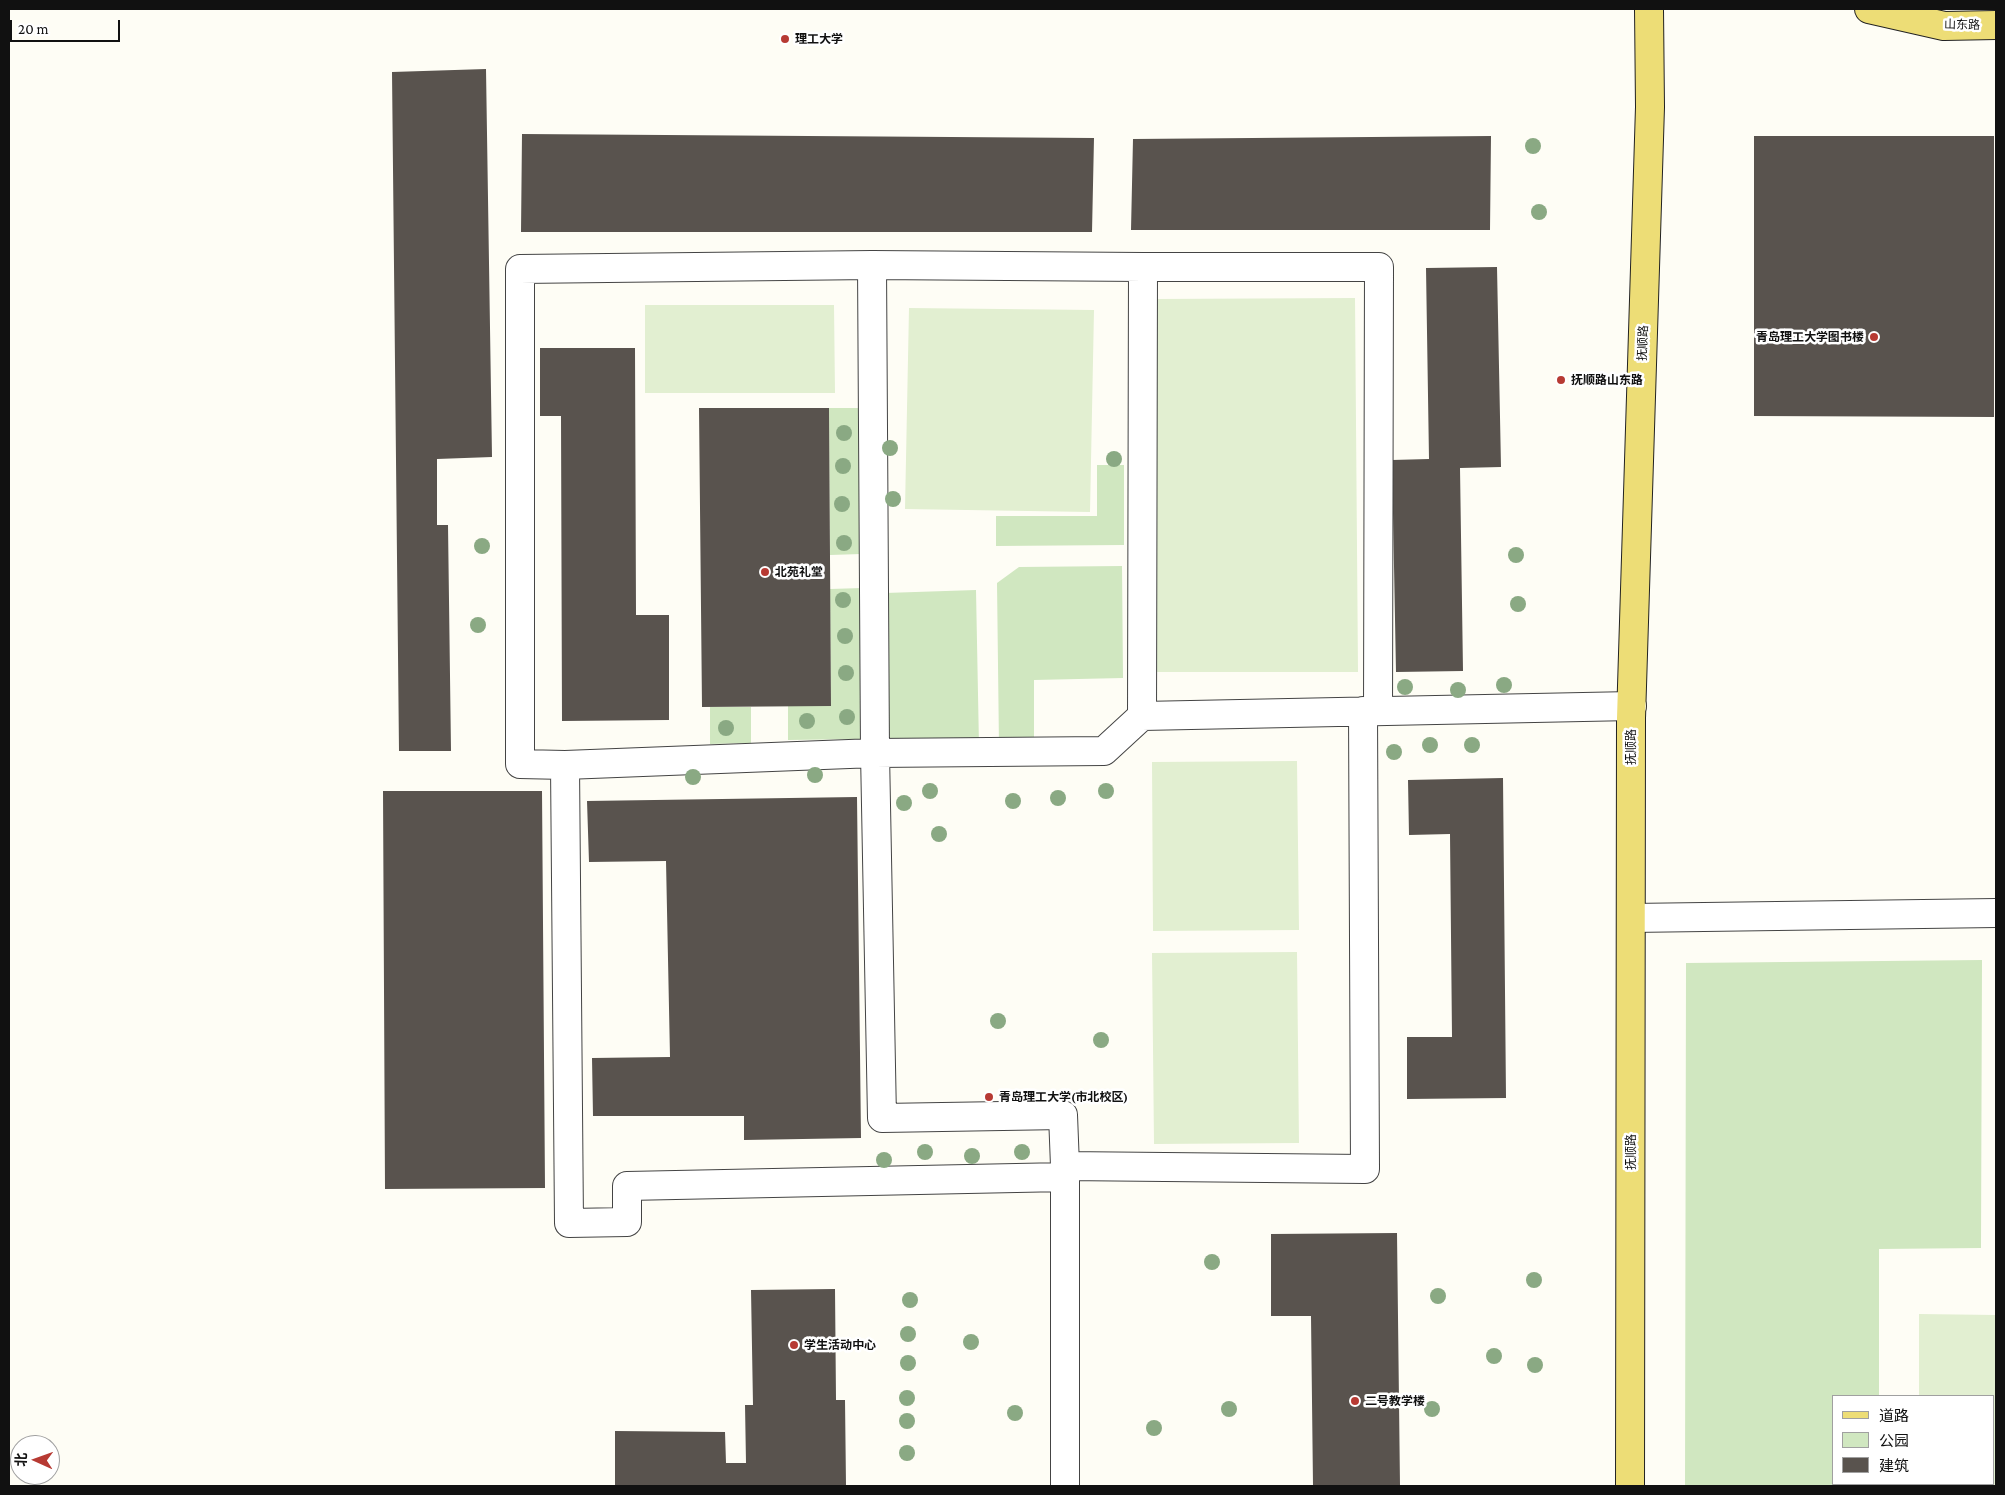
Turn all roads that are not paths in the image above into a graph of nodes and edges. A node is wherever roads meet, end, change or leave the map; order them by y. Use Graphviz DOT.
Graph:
graph roads {
  1 [pos="1648,9"];
  2 [pos="1869,9"];
  3 [pos="1996,25"];
  4 [pos="872,265"];
  5 [pos="1143,267"];
  6 [pos="1632,706"];
  7 [pos="1370,711"];
  8 [pos="1142,716"];
  9 [pos="875,754"];
  10 [pos="566,764"];
  11 [pos="1996,913"];
  12 [pos="1631,918"];
  13 [pos="1065,1172"];
  14 [pos="1065,1486"];
  15 [pos="1630,1486"];
  1 -- 6 [label="main road, 抚顺路"];
  2 -- 3 [label="main road, 山东路"];
  4 -- 5 [label="street"];
  4 -- 9 [label="street"];
  4 -- 10 [label="street"];
  5 -- 7 [label="street"];
  5 -- 8 [label="street"];
  6 -- 7 [label="street"];
  6 -- 12 [label="main road, 抚顺路"];
  7 -- 8 [label="street"];
  7 -- 13 [label="street"];
  8 -- 9 [label="street"];
  9 -- 10 [label="street"];
  9 -- 13 [label="street"];
  10 -- 13 [label="street"];
  11 -- 12 [label="street"];
  12 -- 15 [label="main road, 抚顺路"];
  13 -- 14 [label="street"];
}
